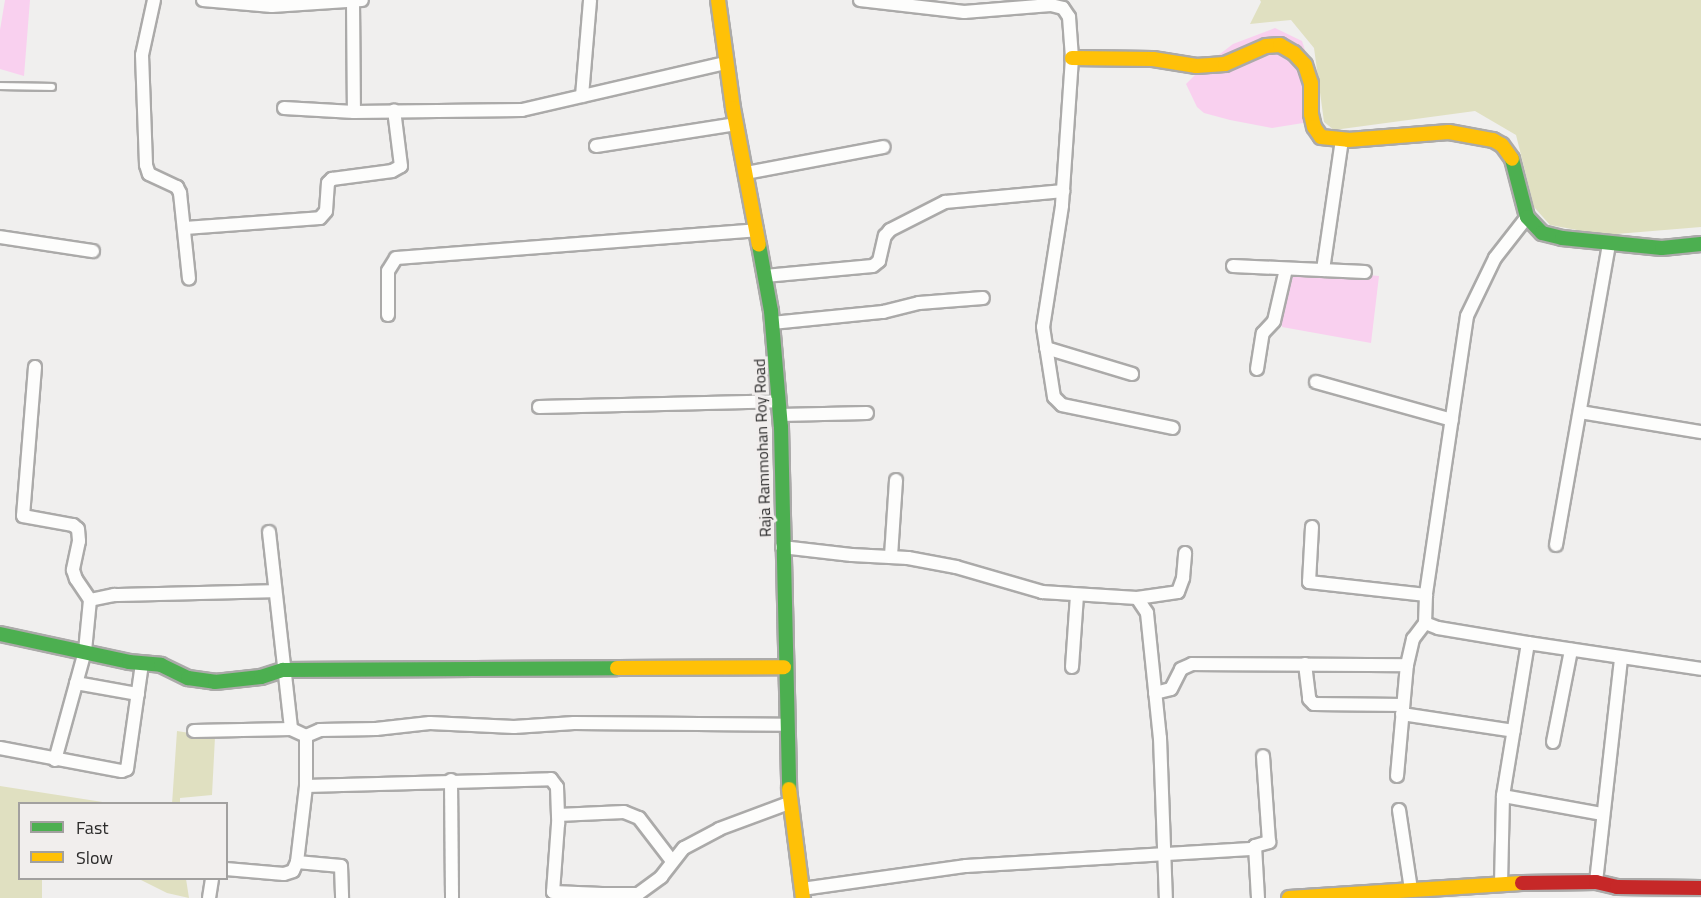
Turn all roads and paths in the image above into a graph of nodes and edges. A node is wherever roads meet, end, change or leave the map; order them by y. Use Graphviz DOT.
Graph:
graph roads {
  1 [pos="154,0"];
  2 [pos="203,0"];
  3 [pos="590,0"];
  4 [pos="718,0"];
  5 [pos="860,0"];
  6 [pos="358,1"];
  7 [pos="1065,4"];
  8 [pos="1072,58"];
  9 [pos="725,63"];
  10 [pos="0,86"];
  11 [pos="52,87"];
  12 [pos="582,96"];
  13 [pos="284,108"];
  14 [pos="394,110"];
  15 [pos="354,112"];
  16 [pos="736,124"];
  17 [pos="1342,139"];
  18 [pos="596,146"];
  19 [pos="884,147"];
  20 [pos="746,173"];
  21 [pos="1063,191"];
  22 [pos="1527,217"];
  23 [pos="185,228"];
  24 [pos="758,230"];
  25 [pos="0,237"];
  26 [pos="1609,244"];
  27 [pos="1701,244"];
  28 [pos="93,251"];
  29 [pos="1233,266"];
  30 [pos="1286,269"];
  31 [pos="1323,270"];
  32 [pos="1365,272"];
  33 [pos="765,276"];
  34 [pos="189,279"];
  35 [pos="983,298"];
  36 [pos="388,315"];
  37 [pos="772,324"];
  38 [pos="1046,348"];
  39 [pos="35,368"];
  40 [pos="1257,369"];
  41 [pos="1132,374"];
  42 [pos="1316,382"];
  43 [pos="539,407"];
  44 [pos="779,408"];
  45 [pos="1580,412"];
  46 [pos="867,413"];
  47 [pos="1452,420"];
  48 [pos="1173,428"];
  49 [pos="1701,432"];
  50 [pos="896,480"];
  51 [pos="1312,527"];
  52 [pos="269,532"];
  53 [pos="1556,545"];
  54 [pos="782,547"];
  55 [pos="1185,553"];
  56 [pos="891,556"];
  57 [pos="275,591"];
  58 [pos="1077,595"];
  59 [pos="1426,595"];
  60 [pos="1137,598"];
  61 [pos="90,600"];
  62 [pos="1425,623"];
  63 [pos="0,634"];
  64 [pos="1528,643"];
  65 [pos="1571,650"];
  66 [pos="85,651"];
  67 [pos="1621,658"];
  68 [pos="142,663"];
  69 [pos="1305,664"];
  70 [pos="1407,664"];
  71 [pos="784,667"];
  72 [pos="1072,667"];
  73 [pos="1701,669"];
  74 [pos="283,670"];
  75 [pos="76,683"];
  76 [pos="1155,693"];
  77 [pos="138,694"];
  78 [pos="1403,709"];
  79 [pos="786,725"];
  80 [pos="291,729"];
  81 [pos="194,731"];
  82 [pos="1514,731"];
  83 [pos="306,736"];
  84 [pos="1553,742"];
  85 [pos="0,748"];
  86 [pos="1263,756"];
  87 [pos="54,760"];
  88 [pos="1396,776"];
  89 [pos="451,780"];
  90 [pos="306,786"];
  91 [pos="1503,796"];
  92 [pos="789,803"];
  93 [pos="1399,810"];
  94 [pos="1602,814"];
  95 [pos="558,815"];
  96 [pos="1255,849"];
  97 [pos="1164,854"];
  98 [pos="672,861"];
  99 [pos="297,862"];
  100 [pos="228,869"];
  101 [pos="212,880"];
  102 [pos="1596,882"];
  103 [pos="1479,884"];
  104 [pos="1501,884"];
  105 [pos="1701,888"];
  106 [pos="1411,889"];
  107 [pos="1616,893"];
  108 [pos="802,894"];
  109 [pos="1389,895"];
  110 [pos="209,898"];
  111 [pos="342,898"];
  112 [pos="452,898"];
  113 [pos="1166,898"];
  114 [pos="1258,898"];
  115 [pos="1289,898"];
  116 [pos="1482,898"];
  1 -- 23 [label="street"];
  2 -- 6 [label="street"];
  3 -- 12 [label="street"];
  4 -- 9 [label="street, Raja Rammohan Roy Road"];
  5 -- 7 [label="street"];
  6 -- 15 [label="street"];
  7 -- 8 [label="street"];
  8 -- 17 [label="street"];
  8 -- 21 [label="street"];
  9 -- 12 [label="street"];
  9 -- 16 [label="street, Raja Rammohan Roy Road"];
  10 -- 11 [label="lane"];
  12 -- 14 [label="street"];
  13 -- 15 [label="street"];
  14 -- 15 [label="street"];
  14 -- 23 [label="street"];
  16 -- 18 [label="street"];
  16 -- 20 [label="street, Raja Rammohan Roy Road"];
  17 -- 22 [label="street"];
  17 -- 31 [label="street"];
  19 -- 20 [label="street"];
  20 -- 24 [label="street, Raja Rammohan Roy Road"];
  21 -- 33 [label="street"];
  21 -- 38 [label="street"];
  22 -- 26 [label="street"];
  22 -- 47 [label="street"];
  23 -- 34 [label="street"];
  24 -- 33 [label="street, Raja Rammohan Roy Road"];
  24 -- 36 [label="street"];
  25 -- 28 [label="street"];
  26 -- 27 [label="street"];
  26 -- 45 [label="street"];
  29 -- 30 [label="street"];
  30 -- 31 [label="street"];
  30 -- 40 [label="street"];
  31 -- 32 [label="street"];
  33 -- 37 [label="street, Raja Rammohan Roy Road"];
  35 -- 37 [label="street"];
  37 -- 44 [label="street, Raja Rammohan Roy Road"];
  38 -- 41 [label="street"];
  38 -- 48 [label="street"];
  39 -- 61 [label="street"];
  42 -- 47 [label="street"];
  43 -- 44 [label="street"];
  44 -- 46 [label="street"];
  44 -- 54 [label="street, Raja Rammohan Roy Road"];
  45 -- 49 [label="street"];
  45 -- 53 [label="street"];
  47 -- 59 [label="street"];
  50 -- 56 [label="street"];
  51 -- 59 [label="street"];
  52 -- 57 [label="street"];
  54 -- 56 [label="street"];
  54 -- 71 [label="street, Raja Rammohan Roy Road"];
  55 -- 60 [label="street"];
  56 -- 58 [label="street"];
  57 -- 61 [label="street"];
  57 -- 74 [label="street"];
  58 -- 60 [label="street"];
  58 -- 72 [label="street"];
  59 -- 62 [label="street"];
  60 -- 76 [label="street"];
  61 -- 66 [label="street"];
  62 -- 64 [label="street"];
  62 -- 70 [label="street"];
  63 -- 66 [label="street"];
  64 -- 65 [label="street"];
  64 -- 82 [label="street"];
  65 -- 67 [label="street"];
  65 -- 84 [label="street"];
  66 -- 68 [label="street"];
  66 -- 75 [label="street"];
  67 -- 73 [label="street"];
  67 -- 94 [label="street"];
  68 -- 74 [label="street"];
  68 -- 77 [label="street"];
  69 -- 70 [label="street"];
  69 -- 76 [label="street"];
  69 -- 78 [label="street"];
  70 -- 78 [label="street"];
  71 -- 74 [label="street"];
  71 -- 79 [label="street, Raja Rammohan Roy Road"];
  74 -- 80 [label="street"];
  75 -- 77 [label="street"];
  75 -- 87 [label="street"];
  76 -- 97 [label="street"];
  77 -- 87 [label="street"];
  78 -- 82 [label="street"];
  78 -- 88 [label="street"];
  79 -- 83 [label="street"];
  79 -- 92 [label="street, Raja Rammohan Roy Road"];
  80 -- 81 [label="street"];
  80 -- 83 [label="street"];
  82 -- 91 [label="street"];
  83 -- 90 [label="street"];
  85 -- 87 [label="street"];
  86 -- 96 [label="street"];
  89 -- 90 [label="street"];
  89 -- 95 [label="street"];
  89 -- 112 [label="street"];
  90 -- 99 [label="street"];
  91 -- 94 [label="street"];
  91 -- 104 [label="street"];
  92 -- 98 [label="street"];
  92 -- 108 [label="street, Raja Rammohan Roy Road"];
  93 -- 106 [label="street"];
  94 -- 102 [label="street"];
  95 -- 98 [label="street"];
  95 -- 98 [label="street"];
  96 -- 97 [label="street"];
  96 -- 114 [label="street"];
  97 -- 108 [label="street"];
  97 -- 113 [label="street"];
  99 -- 100 [label="street"];
  99 -- 111 [label="street"];
  101 -- 110 [label="street"];
  102 -- 104 [label="street"];
  102 -- 107 [label="street"];
  103 -- 104 [label="street"];
  103 -- 106 [label="street"];
  103 -- 116 [label="street"];
  105 -- 107 [label="street"];
  106 -- 109 [label="street"];
  109 -- 115 [label="street"];
}
